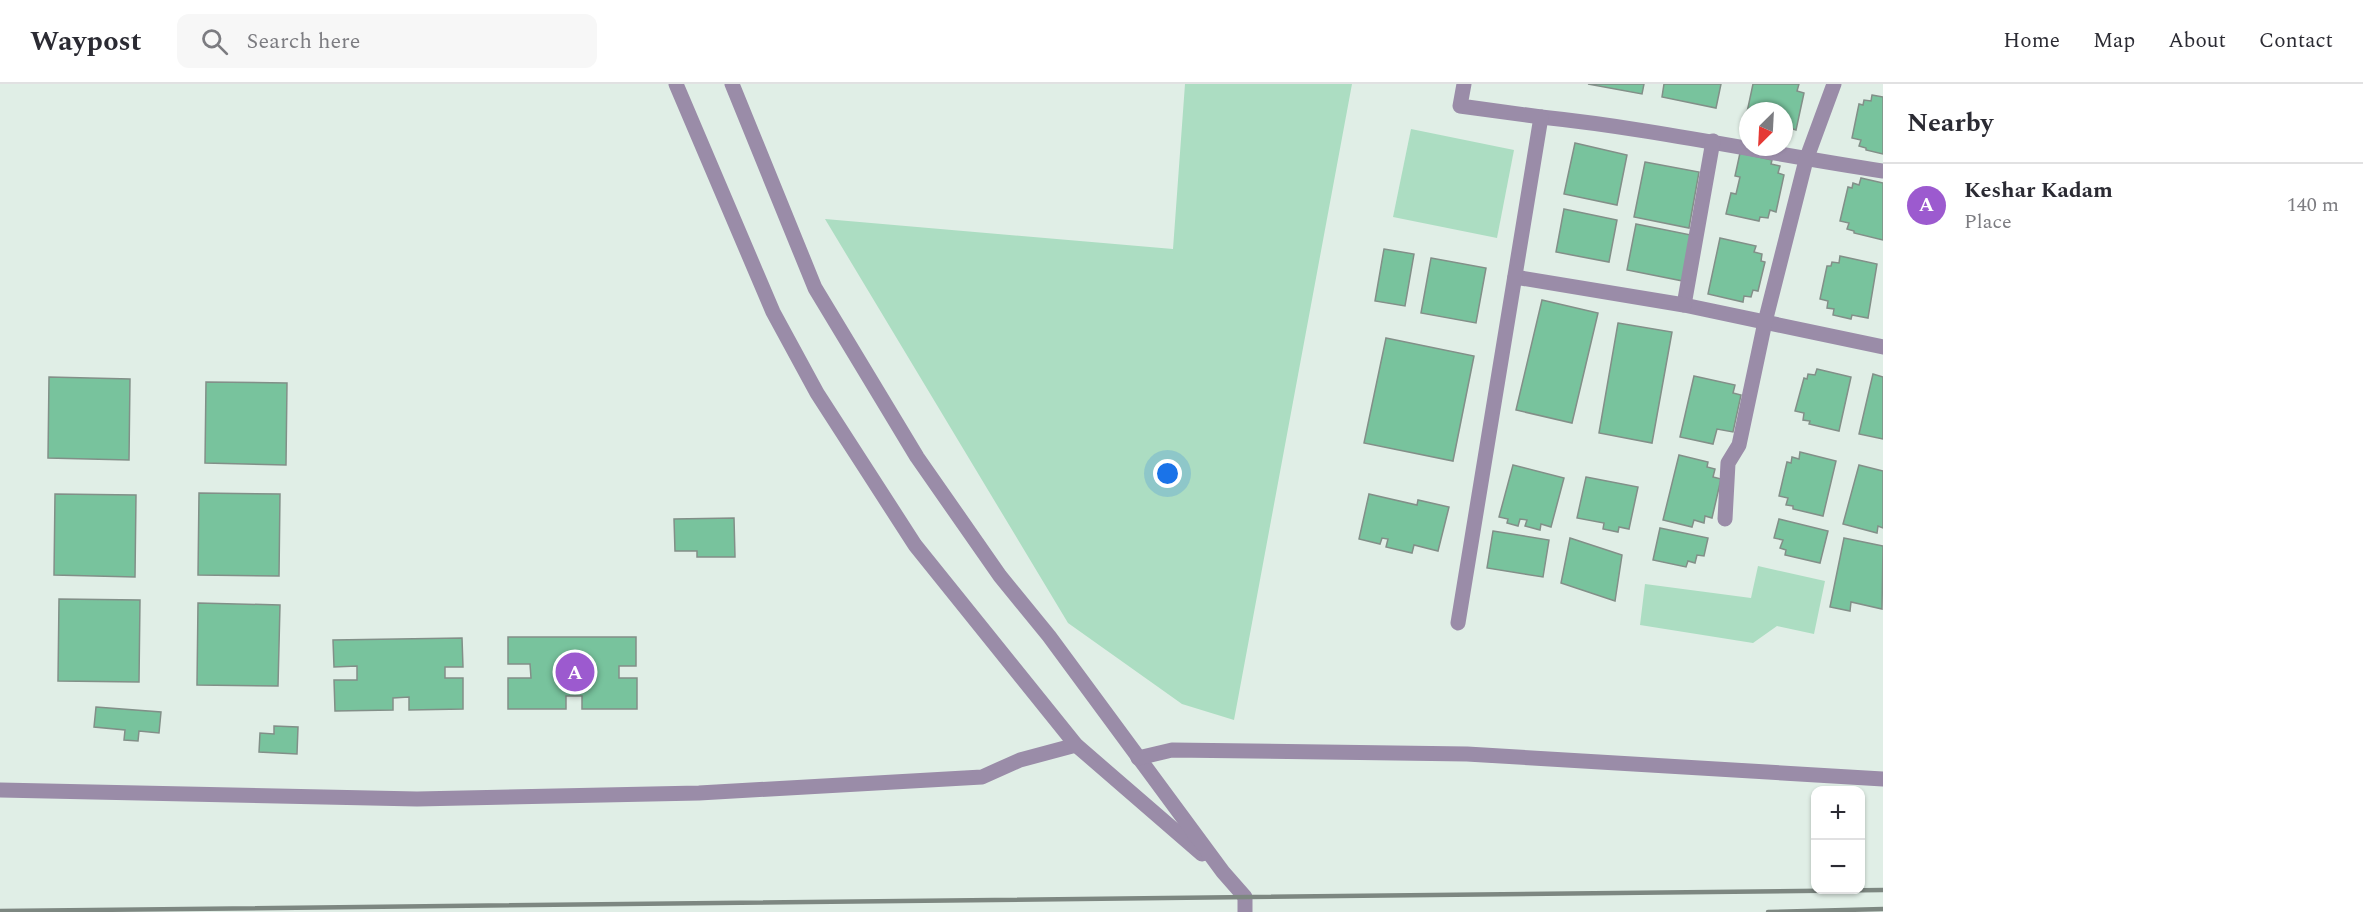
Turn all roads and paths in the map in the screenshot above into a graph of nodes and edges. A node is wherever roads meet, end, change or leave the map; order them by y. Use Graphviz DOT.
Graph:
graph roads {
  1 [pos="676,84"];
  2 [pos="732,84"];
  3 [pos="1464,84"];
  4 [pos="1834,84"];
  5 [pos="1541,117"];
  6 [pos="1713,141"];
  7 [pos="1806,160"];
  8 [pos="1883,171"];
  9 [pos="1515,277"];
  10 [pos="1684,305"];
  11 [pos="1765,322"];
  12 [pos="1883,347"];
  13 [pos="1725,519"];
  14 [pos="1458,623"];
  15 [pos="1076,745"];
  16 [pos="1138,758"];
  17 [pos="1883,779"];
  18 [pos="0,790"];
  19 [pos="1223,872"];
  20 [pos="1245,912"];
  1 -- 15 [label="street"];
  2 -- 16 [label="street"];
  3 -- 5 [label="street"];
  4 -- 7 [label="street"];
  5 -- 6 [label="street"];
  5 -- 9 [label="street"];
  6 -- 7 [label="street"];
  6 -- 10 [label="street"];
  7 -- 8 [label="street"];
  7 -- 11 [label="street"];
  9 -- 10 [label="street"];
  9 -- 14 [label="street"];
  10 -- 11 [label="street"];
  11 -- 12 [label="street"];
  11 -- 13 [label="street"];
  15 -- 18 [label="street"];
  15 -- 19 [label="street"];
  16 -- 17 [label="street"];
  16 -- 19 [label="street"];
  19 -- 20 [label="street"];
}
